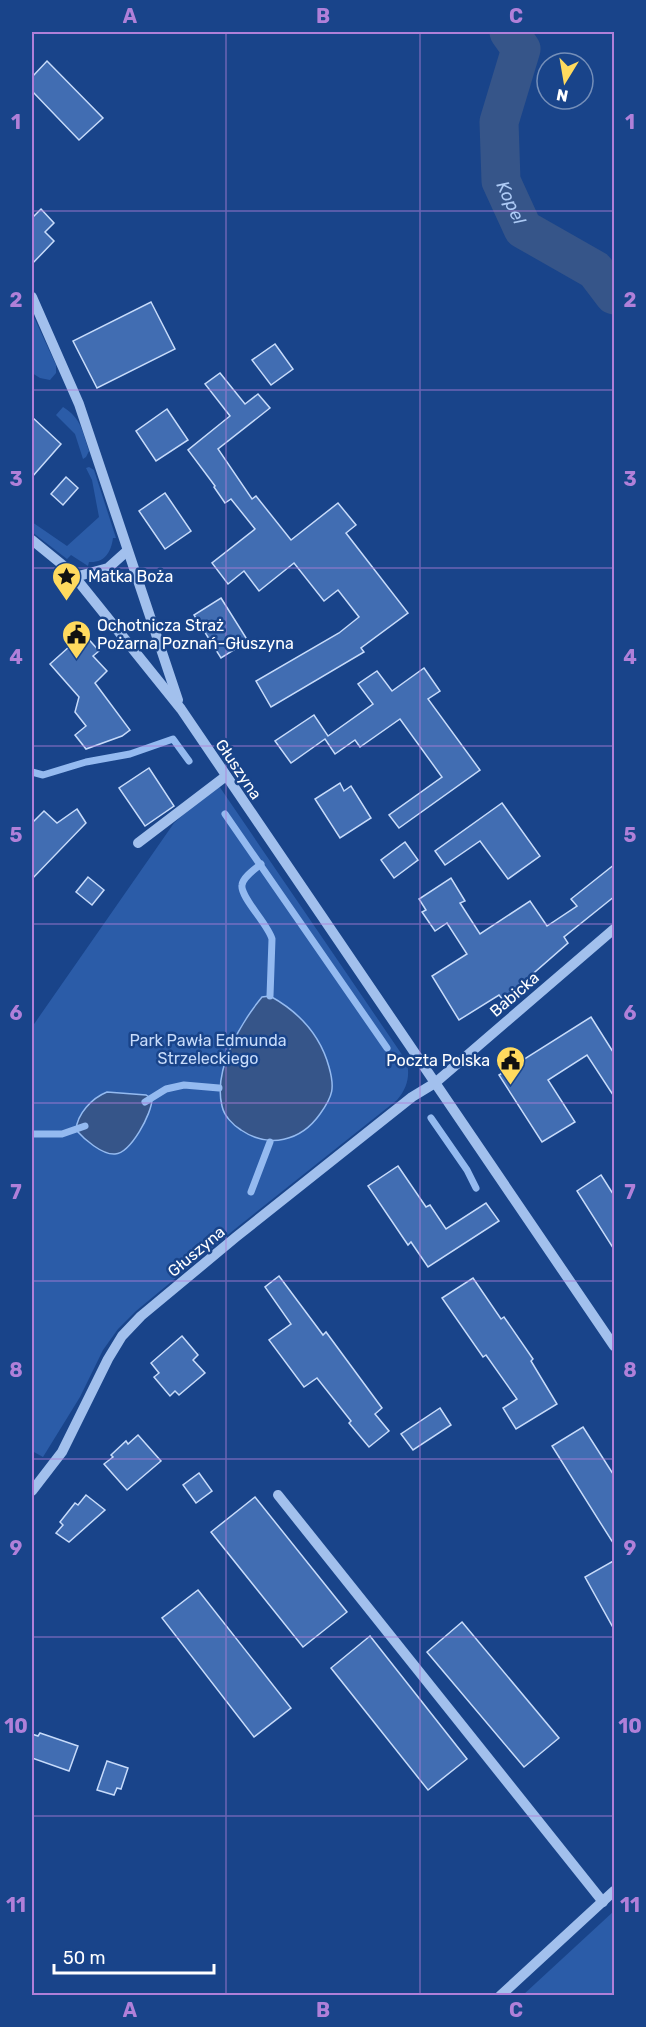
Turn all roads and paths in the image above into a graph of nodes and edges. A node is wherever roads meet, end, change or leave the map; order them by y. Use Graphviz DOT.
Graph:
graph roads {
  1 [pos="32,297"];
  2 [pos="32,540"];
  3 [pos="128,551"];
  4 [pos="75,578"];
  5 [pos="181,709"];
  6 [pos="226,776"];
  7 [pos="138,843"];
  8 [pos="615,929"];
  9 [pos="435,1083"];
  10 [pos="615,1346"];
  11 [pos="32,1491"];
  12 [pos="278,1495"];
  13 [pos="615,1891"];
  14 [pos="603,1902"];
  15 [pos="500,1995"];
  1 -- 3 [label="street, Głuszyna"];
  2 -- 4 [label="street, Głuszyna"];
  3 -- 4 [label="street"];
  3 -- 5 [label="street, Głuszyna"];
  4 -- 5 [label="street, Głuszyna"];
  5 -- 6 [label="street, Głuszyna"];
  6 -- 7 [label="street"];
  6 -- 9 [label="street, Głuszyna"];
  8 -- 9 [label="street, Babicka"];
  9 -- 10 [label="street, Głuszyna"];
  9 -- 11 [label="street, Głuszyna"];
  12 -- 14 [label="street"];
  13 -- 14 [label="street"];
  14 -- 15 [label="street"];
}
